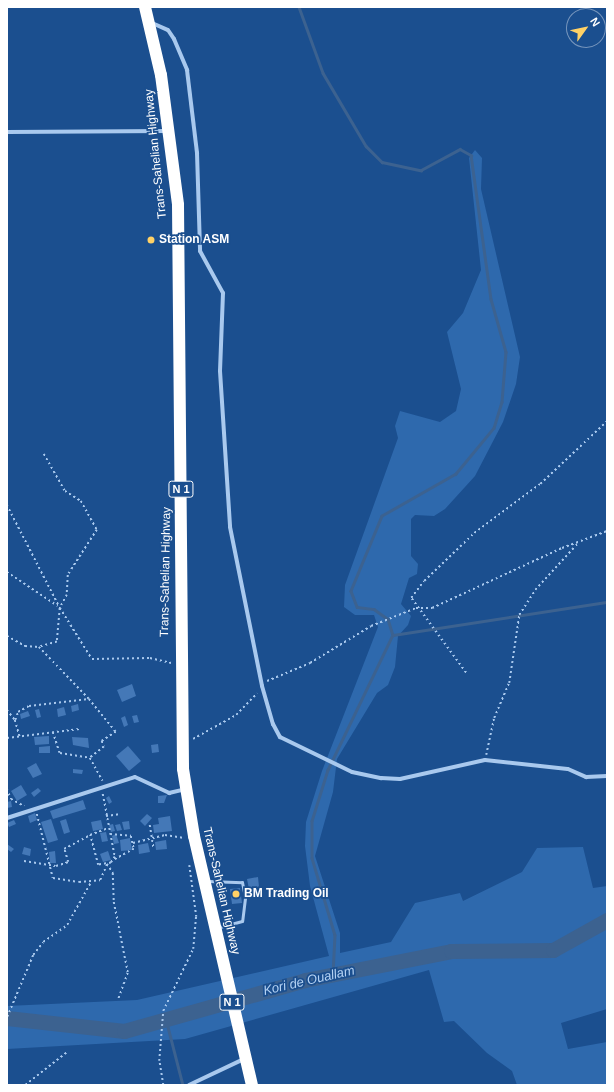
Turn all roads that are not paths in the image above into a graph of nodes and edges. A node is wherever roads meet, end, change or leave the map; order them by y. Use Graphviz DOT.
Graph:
graph roads {
  1 [pos="145,7"];
  2 [pos="149,21"];
  3 [pos="169,131"];
  4 [pos="7,132"];
  5 [pos="607,776"];
  6 [pos="186,789"];
  7 [pos="7,818"];
  8 [pos="204,881"];
  9 [pos="216,928"];
  10 [pos="245,1058"];
  11 [pos="189,1085"];
  12 [pos="252,1085"];
  1 -- 2 [label="highway, Trans-Sahelian Highway / N 1"];
  2 -- 3 [label="highway, Trans-Sahelian Highway / N 1"];
  2 -- 5 [label="street"];
  3 -- 4 [label="street"];
  3 -- 6 [label="highway, Trans-Sahelian Highway / N 1"];
  6 -- 7 [label="street"];
  6 -- 8 [label="highway, Trans-Sahelian Highway / N 1"];
  8 -- 9 [label="highway, Trans-Sahelian Highway / N 1"];
  8 -- 9 [label="lane"];
  9 -- 10 [label="highway, Trans-Sahelian Highway / N 1"];
  10 -- 11 [label="street"];
  10 -- 12 [label="highway, Trans-Sahelian Highway / N 1"];
}
